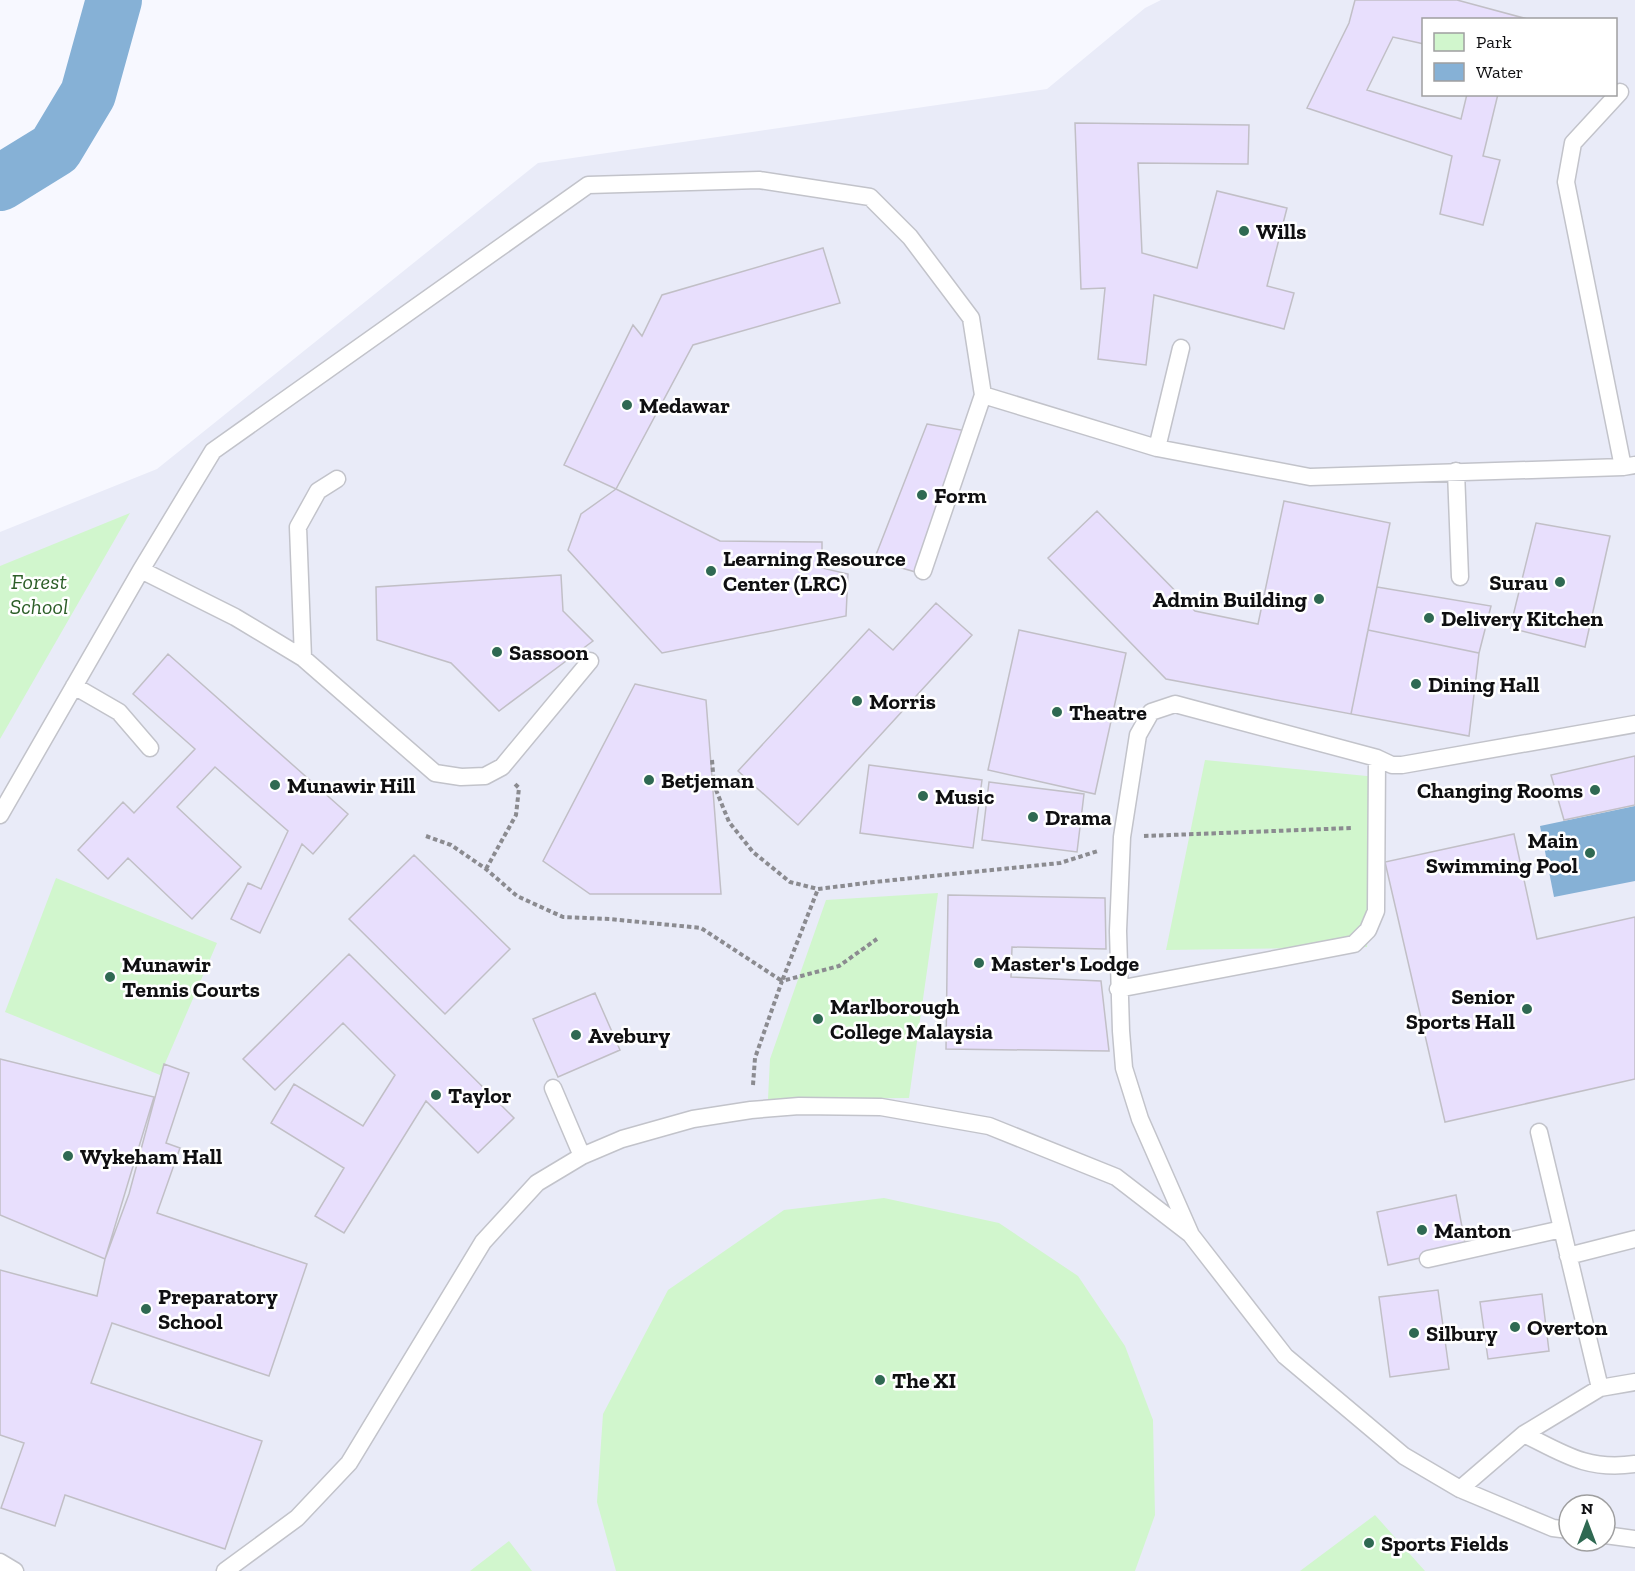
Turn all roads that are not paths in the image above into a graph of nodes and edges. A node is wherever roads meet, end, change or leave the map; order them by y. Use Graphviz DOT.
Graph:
graph roads {
  1 [pos="1620,92"];
  2 [pos="1617,95"];
  3 [pos="1616,96"];
  4 [pos="1181,348"];
  5 [pos="983,395"];
  6 [pos="1157,448"];
  7 [pos="1629,466"];
  8 [pos="1456,471"];
  9 [pos="337,479"];
  10 [pos="141,570"];
  11 [pos="923,571"];
  12 [pos="1460,577"];
  13 [pos="303,658"];
  14 [pos="591,661"];
  15 [pos="74,686"];
  16 [pos="1635,724"];
  17 [pos="150,748"];
  18 [pos="1377,759"];
  19 [pos="0,815"];
  20 [pos="1118,989"];
  21 [pos="553,1088"];
  22 [pos="1539,1131"];
  23 [pos="582,1156"];
  24 [pos="1562,1229"];
  25 [pos="1191,1235"];
  26 [pos="1635,1239"];
  27 [pos="1568,1256"];
  28 [pos="1428,1259"];
  29 [pos="1635,1382"];
  30 [pos="1600,1388"];
  31 [pos="1524,1434"];
  32 [pos="1635,1464"];
  33 [pos="1460,1489"];
  34 [pos="1557,1528"];
  35 [pos="1617,1537"];
  36 [pos="1635,1539"];
  37 [pos="0,1562"];
  38 [pos="15,1571"];
  39 [pos="225,1571"];
  1 -- 2 [label="lane"];
  3 -- 7 [label="lane"];
  4 -- 6 [label="lane"];
  5 -- 6 [label="lane"];
  5 -- 10 [label="lane"];
  5 -- 11 [label="lane"];
  6 -- 8 [label="lane"];
  7 -- 8 [label="lane"];
  8 -- 12 [label="lane"];
  9 -- 13 [label="lane"];
  10 -- 13 [label="lane"];
  10 -- 15 [label="lane"];
  13 -- 14 [label="lane"];
  15 -- 17 [label="lane"];
  15 -- 19 [label="lane"];
  16 -- 18 [label="lane"];
  18 -- 20 [label="lane"];
  18 -- 20 [label="lane"];
  20 -- 25 [label="lane"];
  21 -- 23 [label="lane"];
  22 -- 24 [label="lane"];
  23 -- 25 [label="lane"];
  23 -- 39 [label="lane"];
  24 -- 27 [label="lane"];
  24 -- 28 [label="lane"];
  25 -- 33 [label="lane"];
  26 -- 27 [label="lane"];
  27 -- 30 [label="lane"];
  29 -- 30 [label="lane"];
  30 -- 31 [label="lane"];
  31 -- 32 [label="lane"];
  31 -- 33 [label="lane"];
  33 -- 34 [label="lane"];
  35 -- 36 [label="lane"];
  37 -- 38 [label="lane"];
}
